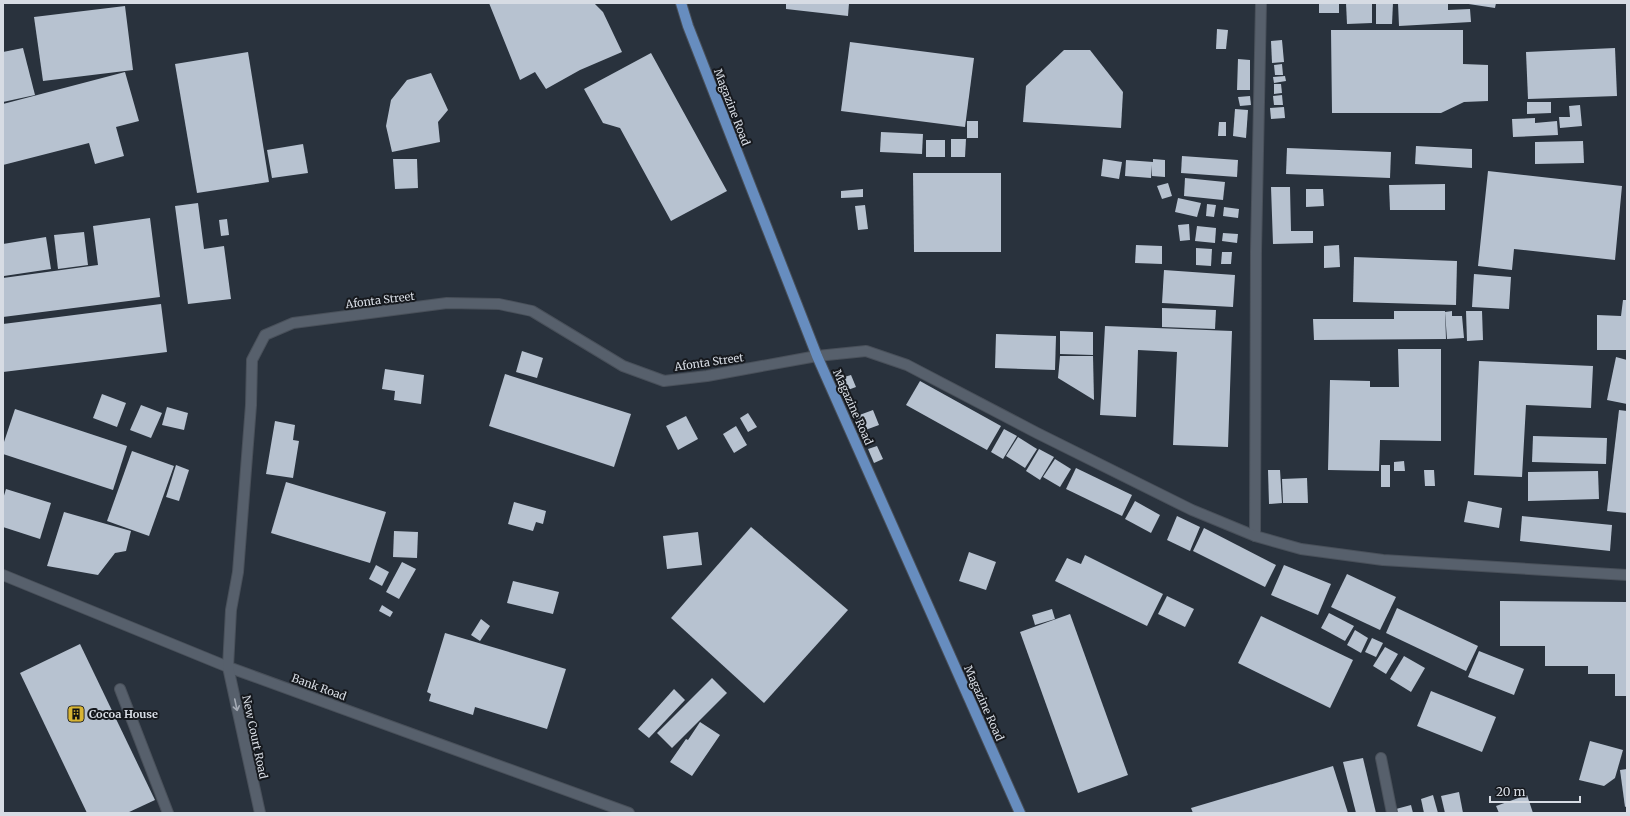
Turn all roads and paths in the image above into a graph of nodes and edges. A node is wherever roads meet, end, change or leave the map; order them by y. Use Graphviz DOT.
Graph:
graph roads {
  1 [pos="681,3"];
  2 [pos="1261,3"];
  3 [pos="817,356"];
  4 [pos="1254,536"];
  5 [pos="3,575"];
  6 [pos="1627,575"];
  7 [pos="228,667"];
  8 [pos="120,689"];
  9 [pos="1382,758"];
  10 [pos="168,813"];
  11 [pos="260,813"];
  12 [pos="630,813"];
  13 [pos="1020,813"];
  14 [pos="1392,813"];
  1 -- 3 [label="main road, Magazine Road"];
  2 -- 4 [label="street"];
  3 -- 4 [label="street, Afonta Street"];
  3 -- 7 [label="street, Afonta Street"];
  3 -- 13 [label="main road, Magazine Road"];
  4 -- 6 [label="street, Afonta Street"];
  5 -- 7 [label="street, Bank Road"];
  7 -- 11 [label="street, New Court Road, one-way"];
  7 -- 12 [label="street, Bank Road"];
  8 -- 10 [label="street"];
  9 -- 14 [label="street"];
}
